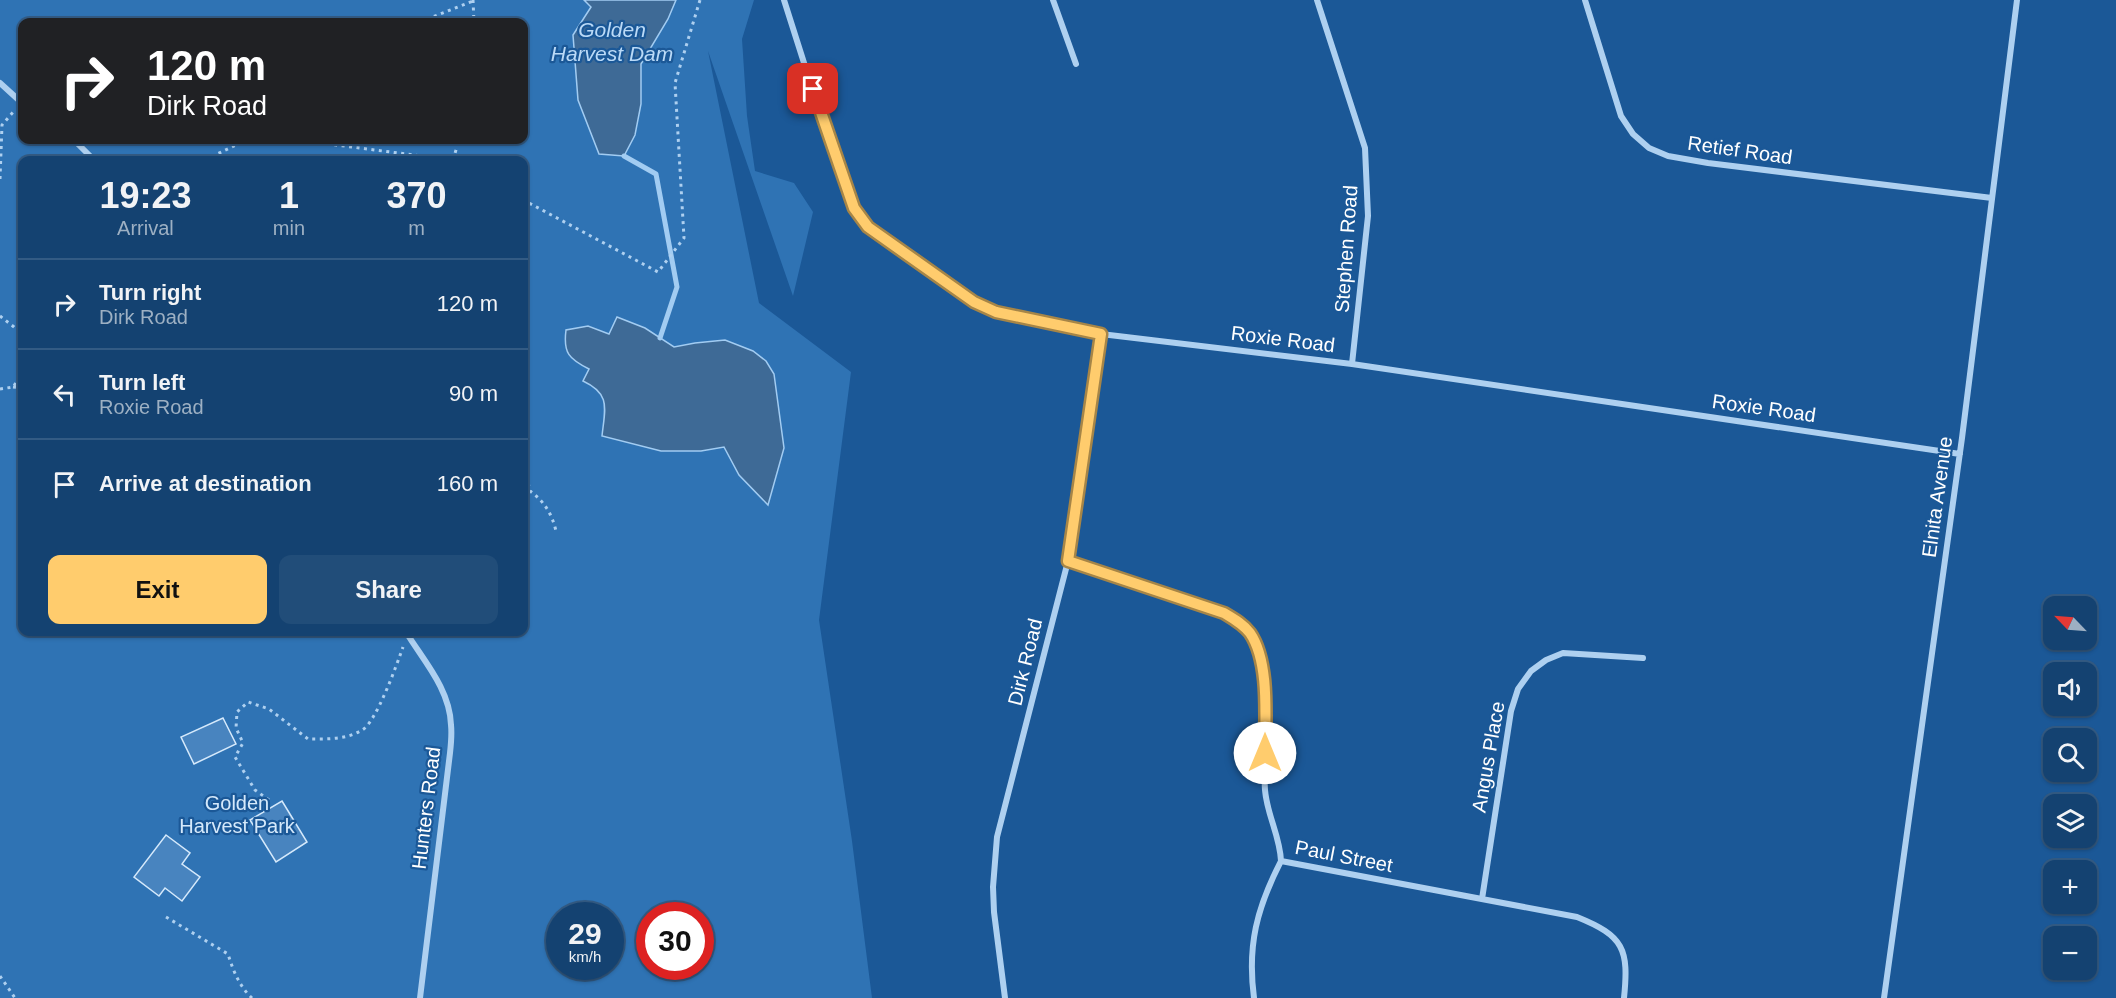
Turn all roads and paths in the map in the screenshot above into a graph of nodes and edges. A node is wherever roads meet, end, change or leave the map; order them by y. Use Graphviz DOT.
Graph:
graph roads {
  1 [pos="473,0"];
  2 [pos="700,0"];
  3 [pos="784,0"];
  4 [pos="1053,0"];
  5 [pos="1317,0"];
  6 [pos="1585,0"];
  7 [pos="2017,0"];
  8 [pos="430,18"];
  9 [pos="474,18"];
  10 [pos="1076,64"];
  11 [pos="0,83"];
  12 [pos="18,99"];
  13 [pos="18,107"];
  14 [pos="78,144"];
  15 [pos="238,144"];
  16 [pos="328,144"];
  17 [pos="90,156"];
  18 [pos="213,156"];
  19 [pos="422,156"];
  20 [pos="0,179"];
  21 [pos="1992,198"];
  22 [pos="530,202"];
  23 [pos="0,316"];
  24 [pos="18,331"];
  25 [pos="1101,334"];
  26 [pos="1352,364"];
  27 [pos="18,380"];
  28 [pos="13,387"];
  29 [pos="18,388"];
  30 [pos="0,389"];
  31 [pos="1960,454"];
  32 [pos="528,482"];
  33 [pos="556,531"];
  34 [pos="1068,561"];
  35 [pos="406,636"];
  36 [pos="409,636"];
  37 [pos="1643,658"];
  38 [pos="270,800"];
  39 [pos="1281,861"];
  40 [pos="1482,899"];
  41 [pos="166,917"];
  42 [pos="0,976"];
  43 [pos="15,998"];
  44 [pos="252,998"];
  45 [pos="420,998"];
  46 [pos="1005,998"];
  47 [pos="1254,998"];
  48 [pos="1624,998"];
  49 [pos="1884,998"];
  1 -- 8 [label="path"];
  1 -- 9 [label="path"];
  2 -- 22 [label="path"];
  3 -- 25 [label="street, Roxie Road"];
  4 -- 10 [label="street"];
  5 -- 26 [label="street, Stephen Road"];
  6 -- 21 [label="street, Retief Road"];
  7 -- 21 [label="street, Elnita Avenue"];
  11 -- 12 [label="street"];
  13 -- 20 [label="path"];
  14 -- 17 [label="street"];
  15 -- 18 [label="path"];
  16 -- 19 [label="path"];
  21 -- 31 [label="street, Elnita Avenue"];
  23 -- 24 [label="path"];
  25 -- 26 [label="street, Roxie Road"];
  25 -- 34 [label="street, Dirk Road"];
  26 -- 31 [label="street, Roxie Road"];
  27 -- 28 [label="path"];
  28 -- 29 [label="path"];
  28 -- 30 [label="path"];
  31 -- 49 [label="street, Elnita Avenue"];
  32 -- 33 [label="path"];
  34 -- 39 [label="street, Paul Street"];
  34 -- 46 [label="street, Dirk Road"];
  35 -- 38 [label="path"];
  36 -- 45 [label="street, Hunters Road"];
  37 -- 40 [label="street, Angus Place"];
  39 -- 40 [label="street, Paul Street"];
  39 -- 47 [label="street"];
  40 -- 48 [label="street, Paul Street"];
  41 -- 44 [label="path"];
  42 -- 43 [label="path"];
}
